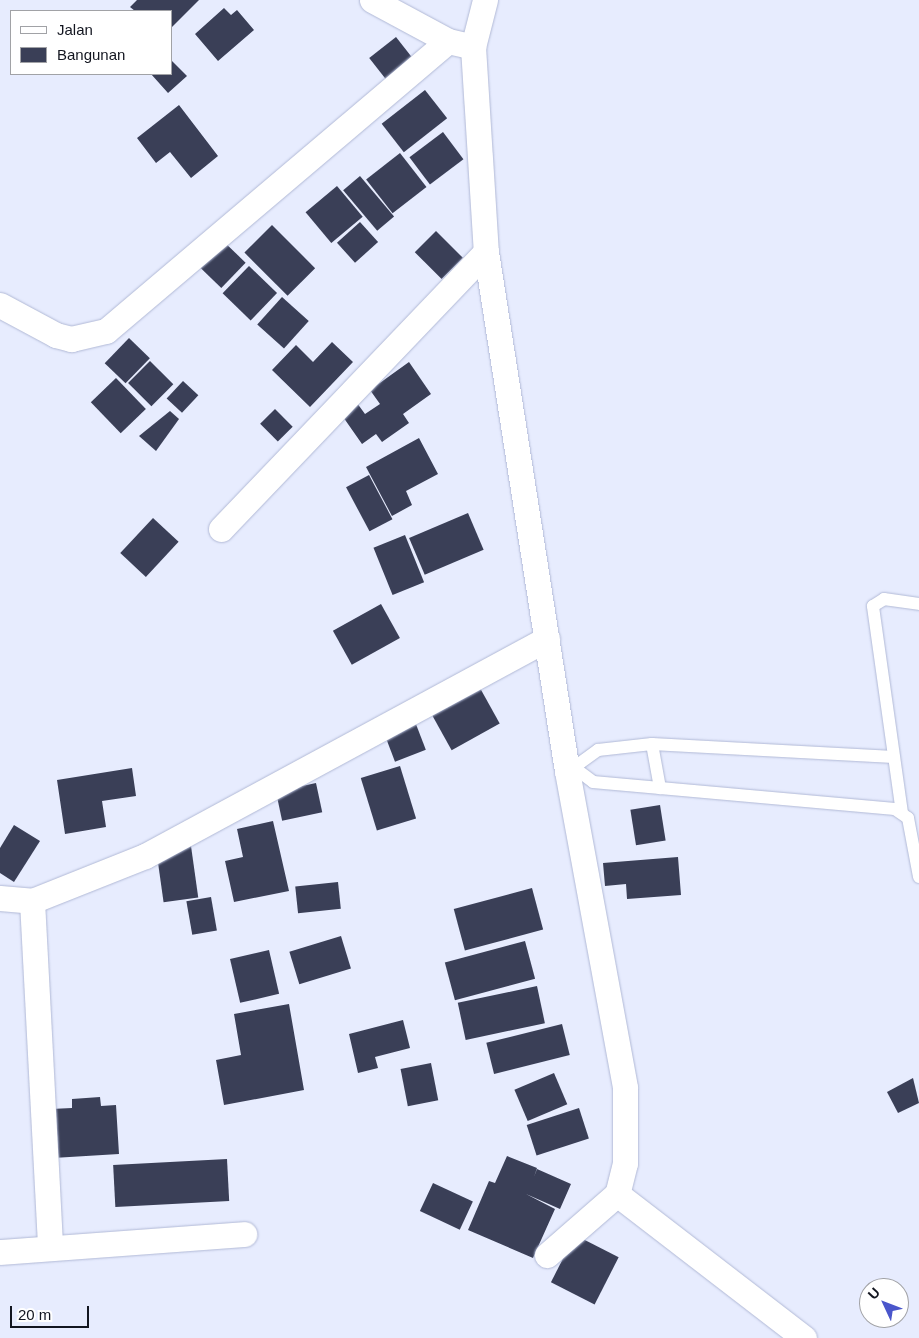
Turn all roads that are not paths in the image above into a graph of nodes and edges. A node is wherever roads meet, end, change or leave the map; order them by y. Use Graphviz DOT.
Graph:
graph roads {
  1 [pos="372,0"];
  2 [pos="485,0"];
  3 [pos="448,41"];
  4 [pos="473,47"];
  5 [pos="486,252"];
  6 [pos="0,305"];
  7 [pos="221,528"];
  8 [pos="919,604"];
  9 [pos="547,639"];
  10 [pos="652,744"];
  11 [pos="894,757"];
  12 [pos="571,770"];
  13 [pos="660,788"];
  14 [pos="902,813"];
  15 [pos="919,877"];
  16 [pos="0,898"];
  17 [pos="32,901"];
  18 [pos="617,1194"];
  19 [pos="244,1234"];
  20 [pos="50,1245"];
  21 [pos="0,1252"];
  22 [pos="547,1255"];
  23 [pos="804,1338"];
  1 -- 3 [label="street"];
  2 -- 4 [label="street"];
  3 -- 4 [label="street"];
  3 -- 6 [label="street"];
  4 -- 5 [label="street"];
  5 -- 7 [label="street"];
  5 -- 9 [label="street"];
  8 -- 11 [label="lane"];
  9 -- 12 [label="street"];
  9 -- 17 [label="street"];
  10 -- 11 [label="lane"];
  10 -- 12 [label="lane"];
  10 -- 13 [label="lane"];
  11 -- 14 [label="lane"];
  12 -- 13 [label="lane"];
  12 -- 18 [label="street"];
  13 -- 14 [label="lane"];
  14 -- 15 [label="lane"];
  16 -- 17 [label="street"];
  17 -- 20 [label="street"];
  18 -- 22 [label="street"];
  18 -- 23 [label="street"];
  19 -- 20 [label="street"];
  20 -- 21 [label="street"];
}
